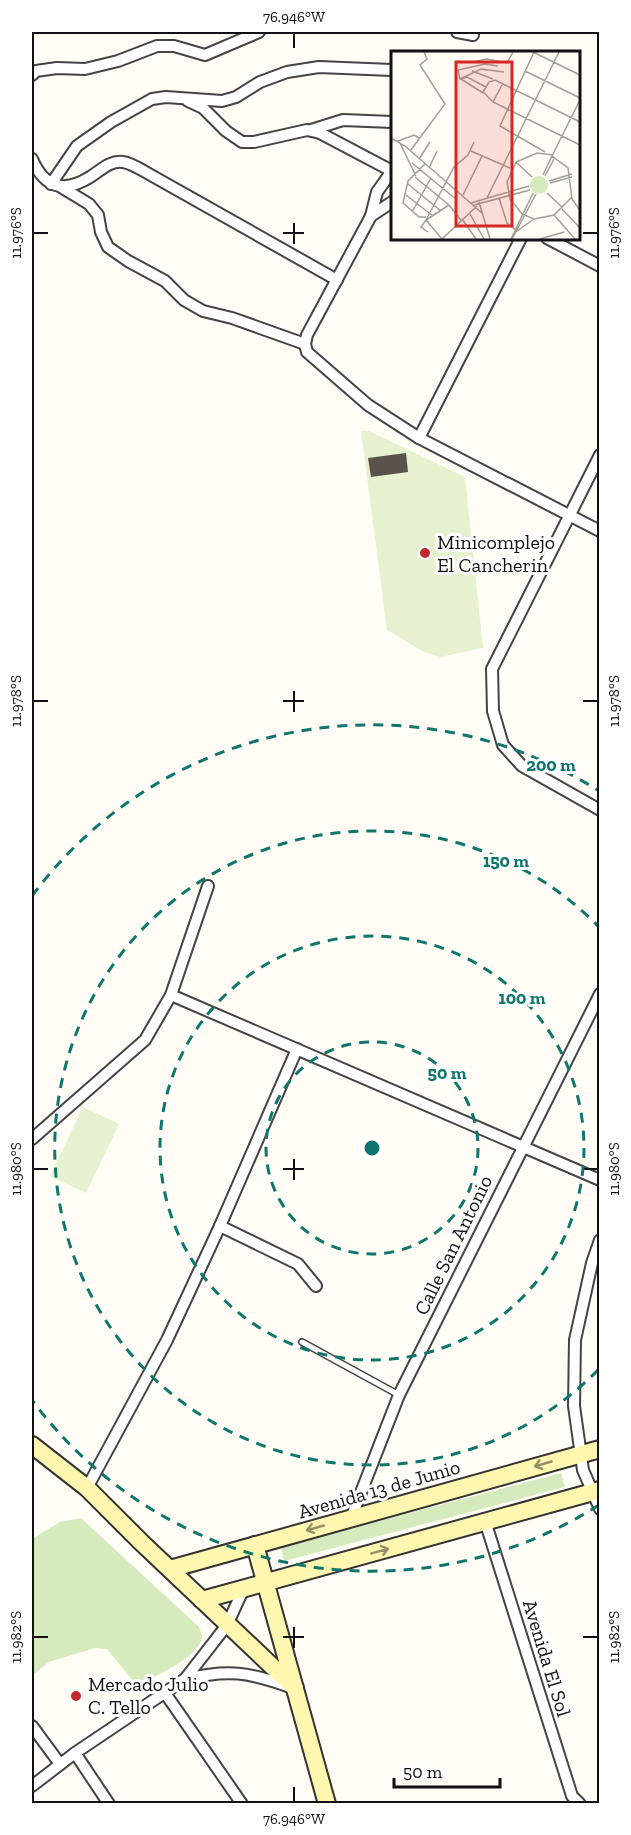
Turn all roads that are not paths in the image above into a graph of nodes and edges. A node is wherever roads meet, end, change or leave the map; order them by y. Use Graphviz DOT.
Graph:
graph roads {
  1 [pos="259,32"];
  2 [pos="457,32"];
  3 [pos="473,35"];
  4 [pos="391,70"];
  5 [pos="32,75"];
  6 [pos="182,98"];
  7 [pos="391,122"];
  8 [pos="308,130"];
  9 [pos="32,159"];
  10 [pos="391,170"];
  11 [pos="391,172"];
  12 [pos="56,185"];
  13 [pos="391,203"];
  14 [pos="372,216"];
  15 [pos="520,240"];
  16 [pos="551,240"];
  17 [pos="600,266"];
  18 [pos="337,280"];
  19 [pos="306,348"];
  20 [pos="419,438"];
  21 [pos="600,455"];
  22 [pos="569,515"];
  23 [pos="600,531"];
  24 [pos="600,810"];
  25 [pos="208,886"];
  26 [pos="600,994"];
  27 [pos="171,995"];
  28 [pos="297,1049"];
  29 [pos="32,1139"];
  30 [pos="522,1147"];
  31 [pos="600,1180"];
  32 [pos="220,1226"];
  33 [pos="600,1240"];
  34 [pos="316,1286"];
  35 [pos="302,1342"];
  36 [pos="399,1395"];
  37 [pos="32,1445"];
  38 [pos="600,1449"];
  39 [pos="580,1454"];
  40 [pos="87,1488"];
  41 [pos="596,1491"];
  42 [pos="600,1509"];
  43 [pos="351,1518"];
  44 [pos="485,1521"];
  45 [pos="255,1545"];
  46 [pos="170,1569"];
  47 [pos="265,1582"];
  48 [pos="244,1588"];
  49 [pos="202,1600"];
  50 [pos="227,1625"];
  51 [pos="185,1679"];
  52 [pos="295,1688"];
  53 [pos="165,1693"];
  54 [pos="32,1726"];
  55 [pos="75,1753"];
  56 [pos="60,1764"];
  57 [pos="32,1786"];
  58 [pos="109,1803"];
  59 [pos="242,1803"];
  60 [pos="327,1803"];
  61 [pos="580,1803"];
  1 -- 5 [label="street"];
  2 -- 3 [label="street"];
  4 -- 6 [label="street"];
  6 -- 8 [label="street"];
  6 -- 12 [label="street"];
  7 -- 8 [label="street"];
  8 -- 10 [label="street"];
  9 -- 12 [label="street"];
  11 -- 14 [label="street"];
  12 -- 18 [label="street"];
  12 -- 19 [label="street"];
  13 -- 14 [label="street"];
  14 -- 18 [label="street"];
  15 -- 20 [label="street"];
  16 -- 17 [label="street"];
  18 -- 19 [label="street"];
  19 -- 20 [label="street"];
  20 -- 22 [label="street"];
  21 -- 22 [label="street"];
  22 -- 23 [label="street"];
  22 -- 24 [label="street"];
  25 -- 27 [label="street"];
  26 -- 30 [label="street, Calle San Antonio"];
  27 -- 28 [label="street"];
  27 -- 29 [label="street"];
  28 -- 30 [label="street"];
  28 -- 32 [label="street"];
  30 -- 31 [label="street"];
  30 -- 36 [label="street, Calle San Antonio"];
  32 -- 34 [label="street"];
  32 -- 40 [label="street"];
  33 -- 39 [label="street"];
  35 -- 36 [label="lane"];
  36 -- 43 [label="street, Calle San Antonio"];
  37 -- 40 [label="street"];
  38 -- 39 [label="street, Avenida 13 de Junio"];
  39 -- 41 [label="street"];
  39 -- 43 [label="street, Avenida 13 de Junio, one-way"];
  40 -- 46 [label="street"];
  41 -- 42 [label="street"];
  41 -- 44 [label="street"];
  43 -- 45 [label="street, Avenida 13 de Junio, one-way"];
  47 -- 44 [label="street, one-way"];
  44 -- 61 [label="street, Avenida El Sol"];
  45 -- 46 [label="street, Avenida 13 de Junio"];
  45 -- 47 [label="street"];
  46 -- 49 [label="street"];
  47 -- 48 [label="street"];
  47 -- 52 [label="street"];
  48 -- 49 [label="street"];
  48 -- 50 [label="street"];
  49 -- 50 [label="street"];
  50 -- 51 [label="street"];
  50 -- 52 [label="street"];
  51 -- 52 [label="street"];
  51 -- 53 [label="street"];
  52 -- 60 [label="street"];
  53 -- 55 [label="street"];
  53 -- 59 [label="street"];
  54 -- 56 [label="street"];
  55 -- 56 [label="street"];
  55 -- 58 [label="street"];
  56 -- 57 [label="street"];
}
